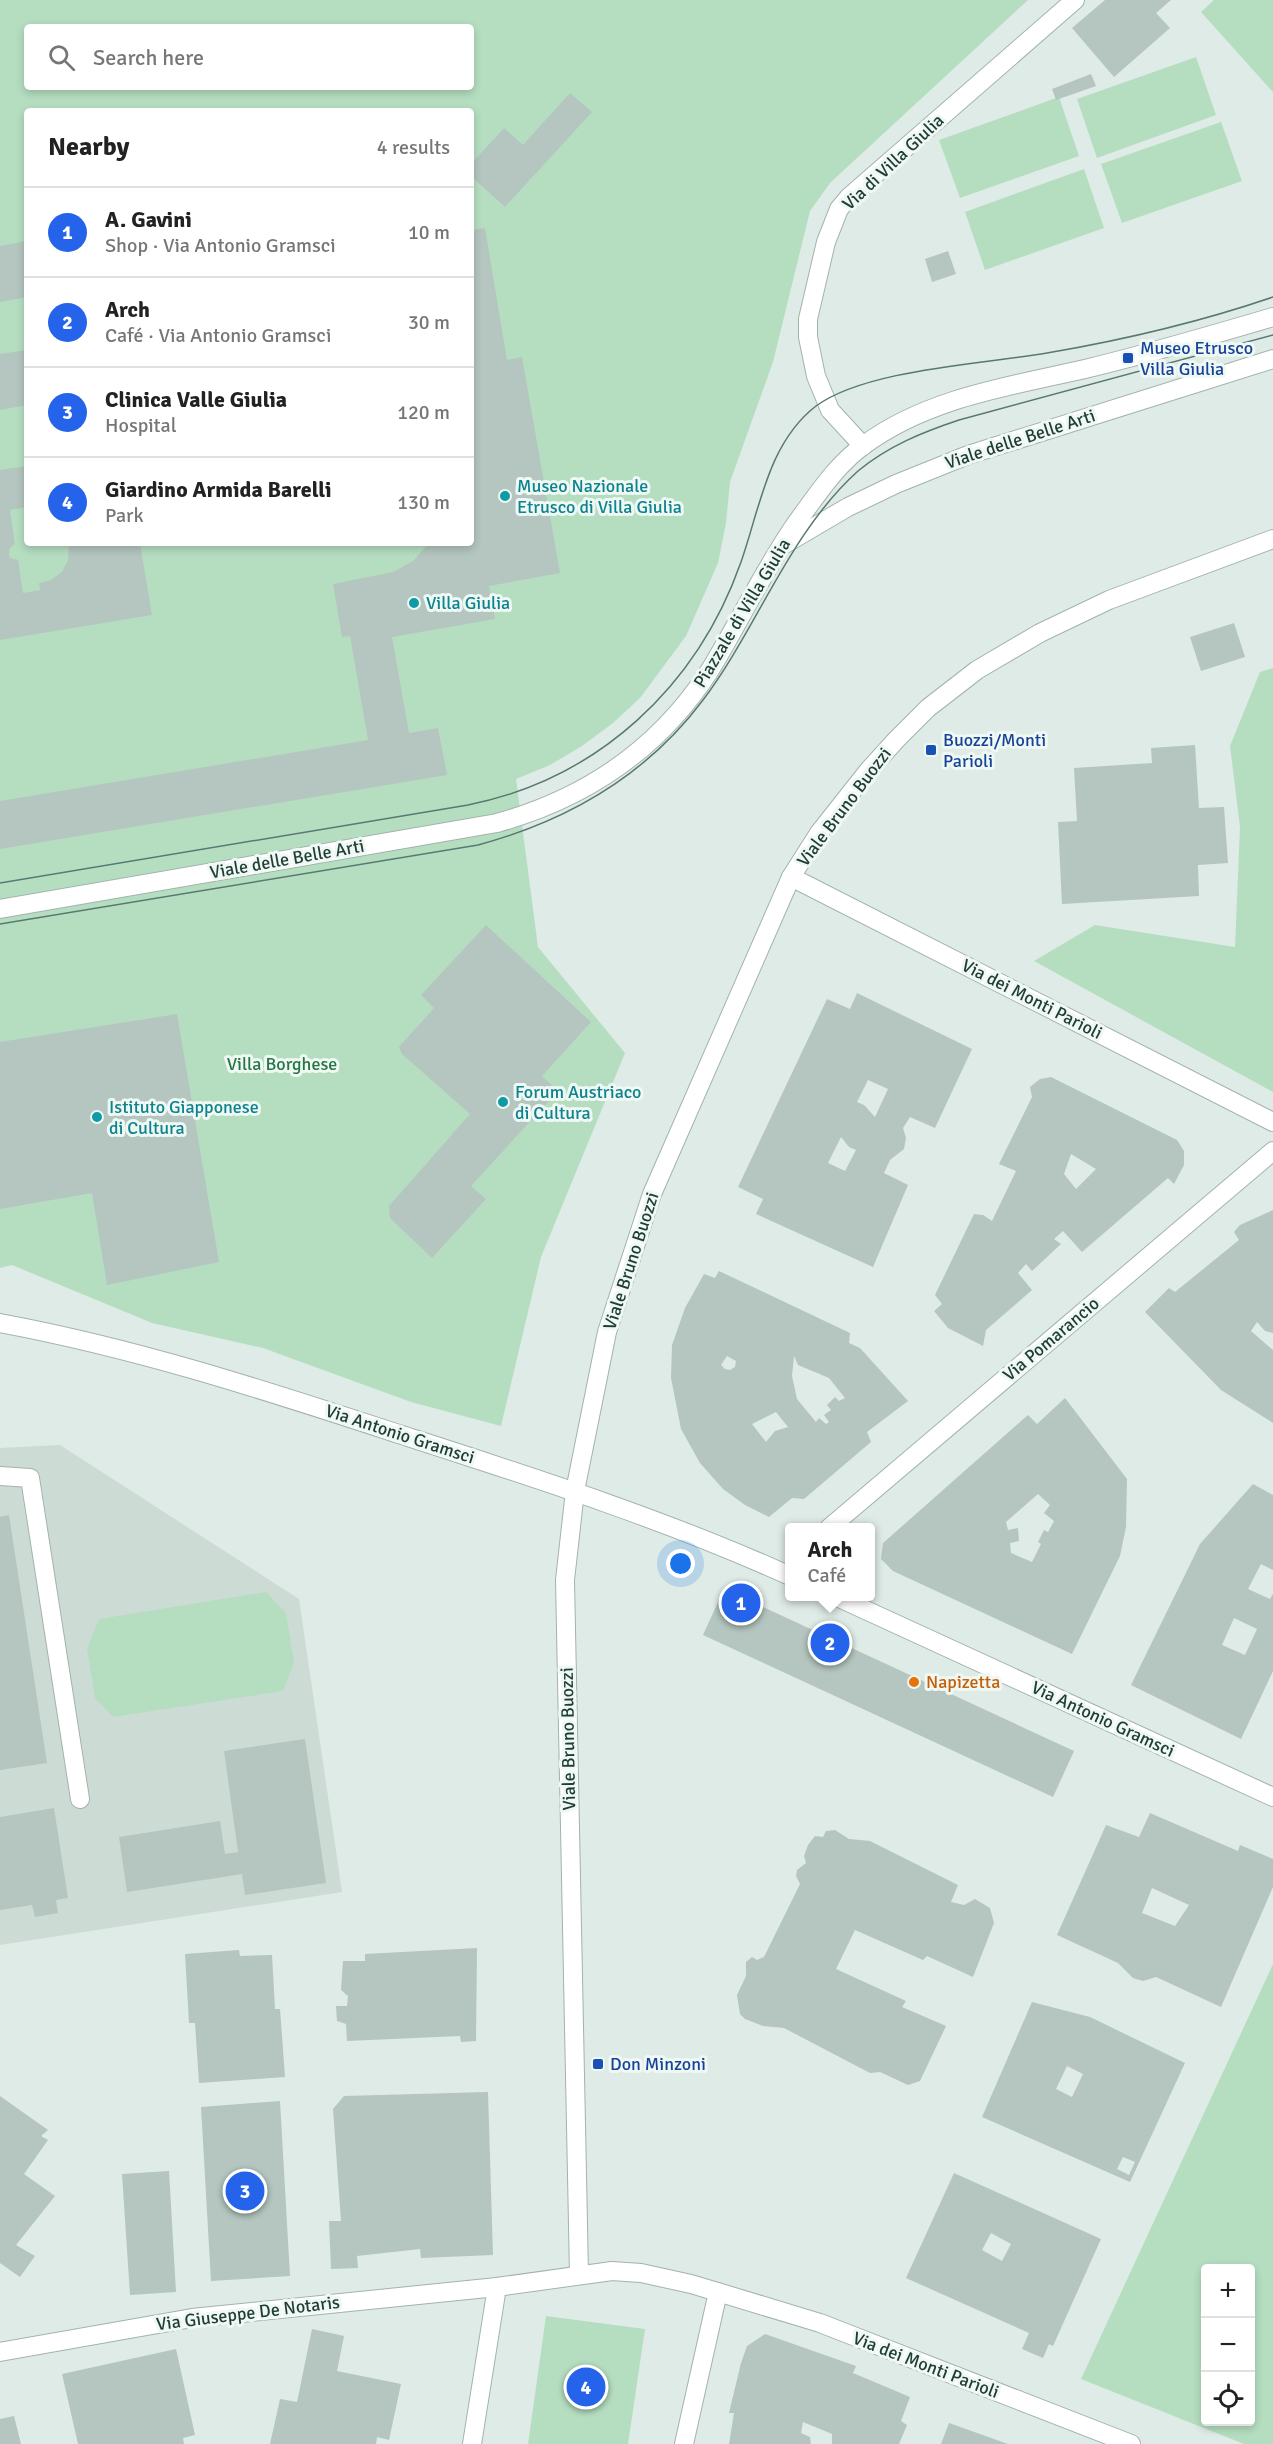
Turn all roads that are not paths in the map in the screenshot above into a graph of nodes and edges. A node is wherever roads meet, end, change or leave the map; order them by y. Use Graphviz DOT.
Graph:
graph roads {
  1 [pos="1075,0"];
  2 [pos="1273,317"];
  3 [pos="1273,359"];
  4 [pos="863,446"];
  5 [pos="1273,539"];
  6 [pos="778,548"];
  7 [pos="570,796"];
  8 [pos="791,877"];
  9 [pos="0,909"];
  10 [pos="1273,1122"];
  11 [pos="1273,1151"];
  12 [pos="0,1323"];
  13 [pos="0,1476"];
  14 [pos="574,1491"];
  15 [pos="834,1523"];
  16 [pos="785,1569"];
  17 [pos="846,1601"];
  18 [pos="1273,1797"];
  19 [pos="80,1799"];
  20 [pos="579,2274"];
  21 [pos="498,2287"];
  22 [pos="718,2292"];
  23 [pos="0,2352"];
  24 [pos="472,2444"];
  25 [pos="684,2444"];
  26 [pos="1131,2444"];
  1 -- 4 [label="street, Via di Villa Giulia"];
  2 -- 4 [label="street"];
  3 -- 6 [label="street, Viale delle Belle Arti"];
  4 -- 6 [label="street, Piazzale di Villa Giulia"];
  5 -- 8 [label="street, Viale Bruno Buozzi"];
  6 -- 7 [label="street, Piazzale di Villa Giulia"];
  7 -- 9 [label="street, Viale delle Belle Arti"];
  8 -- 10 [label="street, Via dei Monti Parioli"];
  8 -- 14 [label="street, Viale Bruno Buozzi"];
  11 -- 15 [label="street, Via Pomarancio"];
  12 -- 14 [label="street, Via Antonio Gramsci"];
  13 -- 19 [label="street"];
  14 -- 16 [label="street, Via Antonio Gramsci"];
  14 -- 20 [label="street, Viale Bruno Buozzi"];
  17 -- 18 [label="street, Via Antonio Gramsci"];
  20 -- 21 [label="street, Via Giuseppe De Notaris"];
  20 -- 22 [label="street, Via dei Monti Parioli"];
  21 -- 23 [label="street, Via Giuseppe De Notaris"];
  21 -- 24 [label="street"];
  22 -- 25 [label="street"];
  22 -- 26 [label="street, Via dei Monti Parioli"];
}
